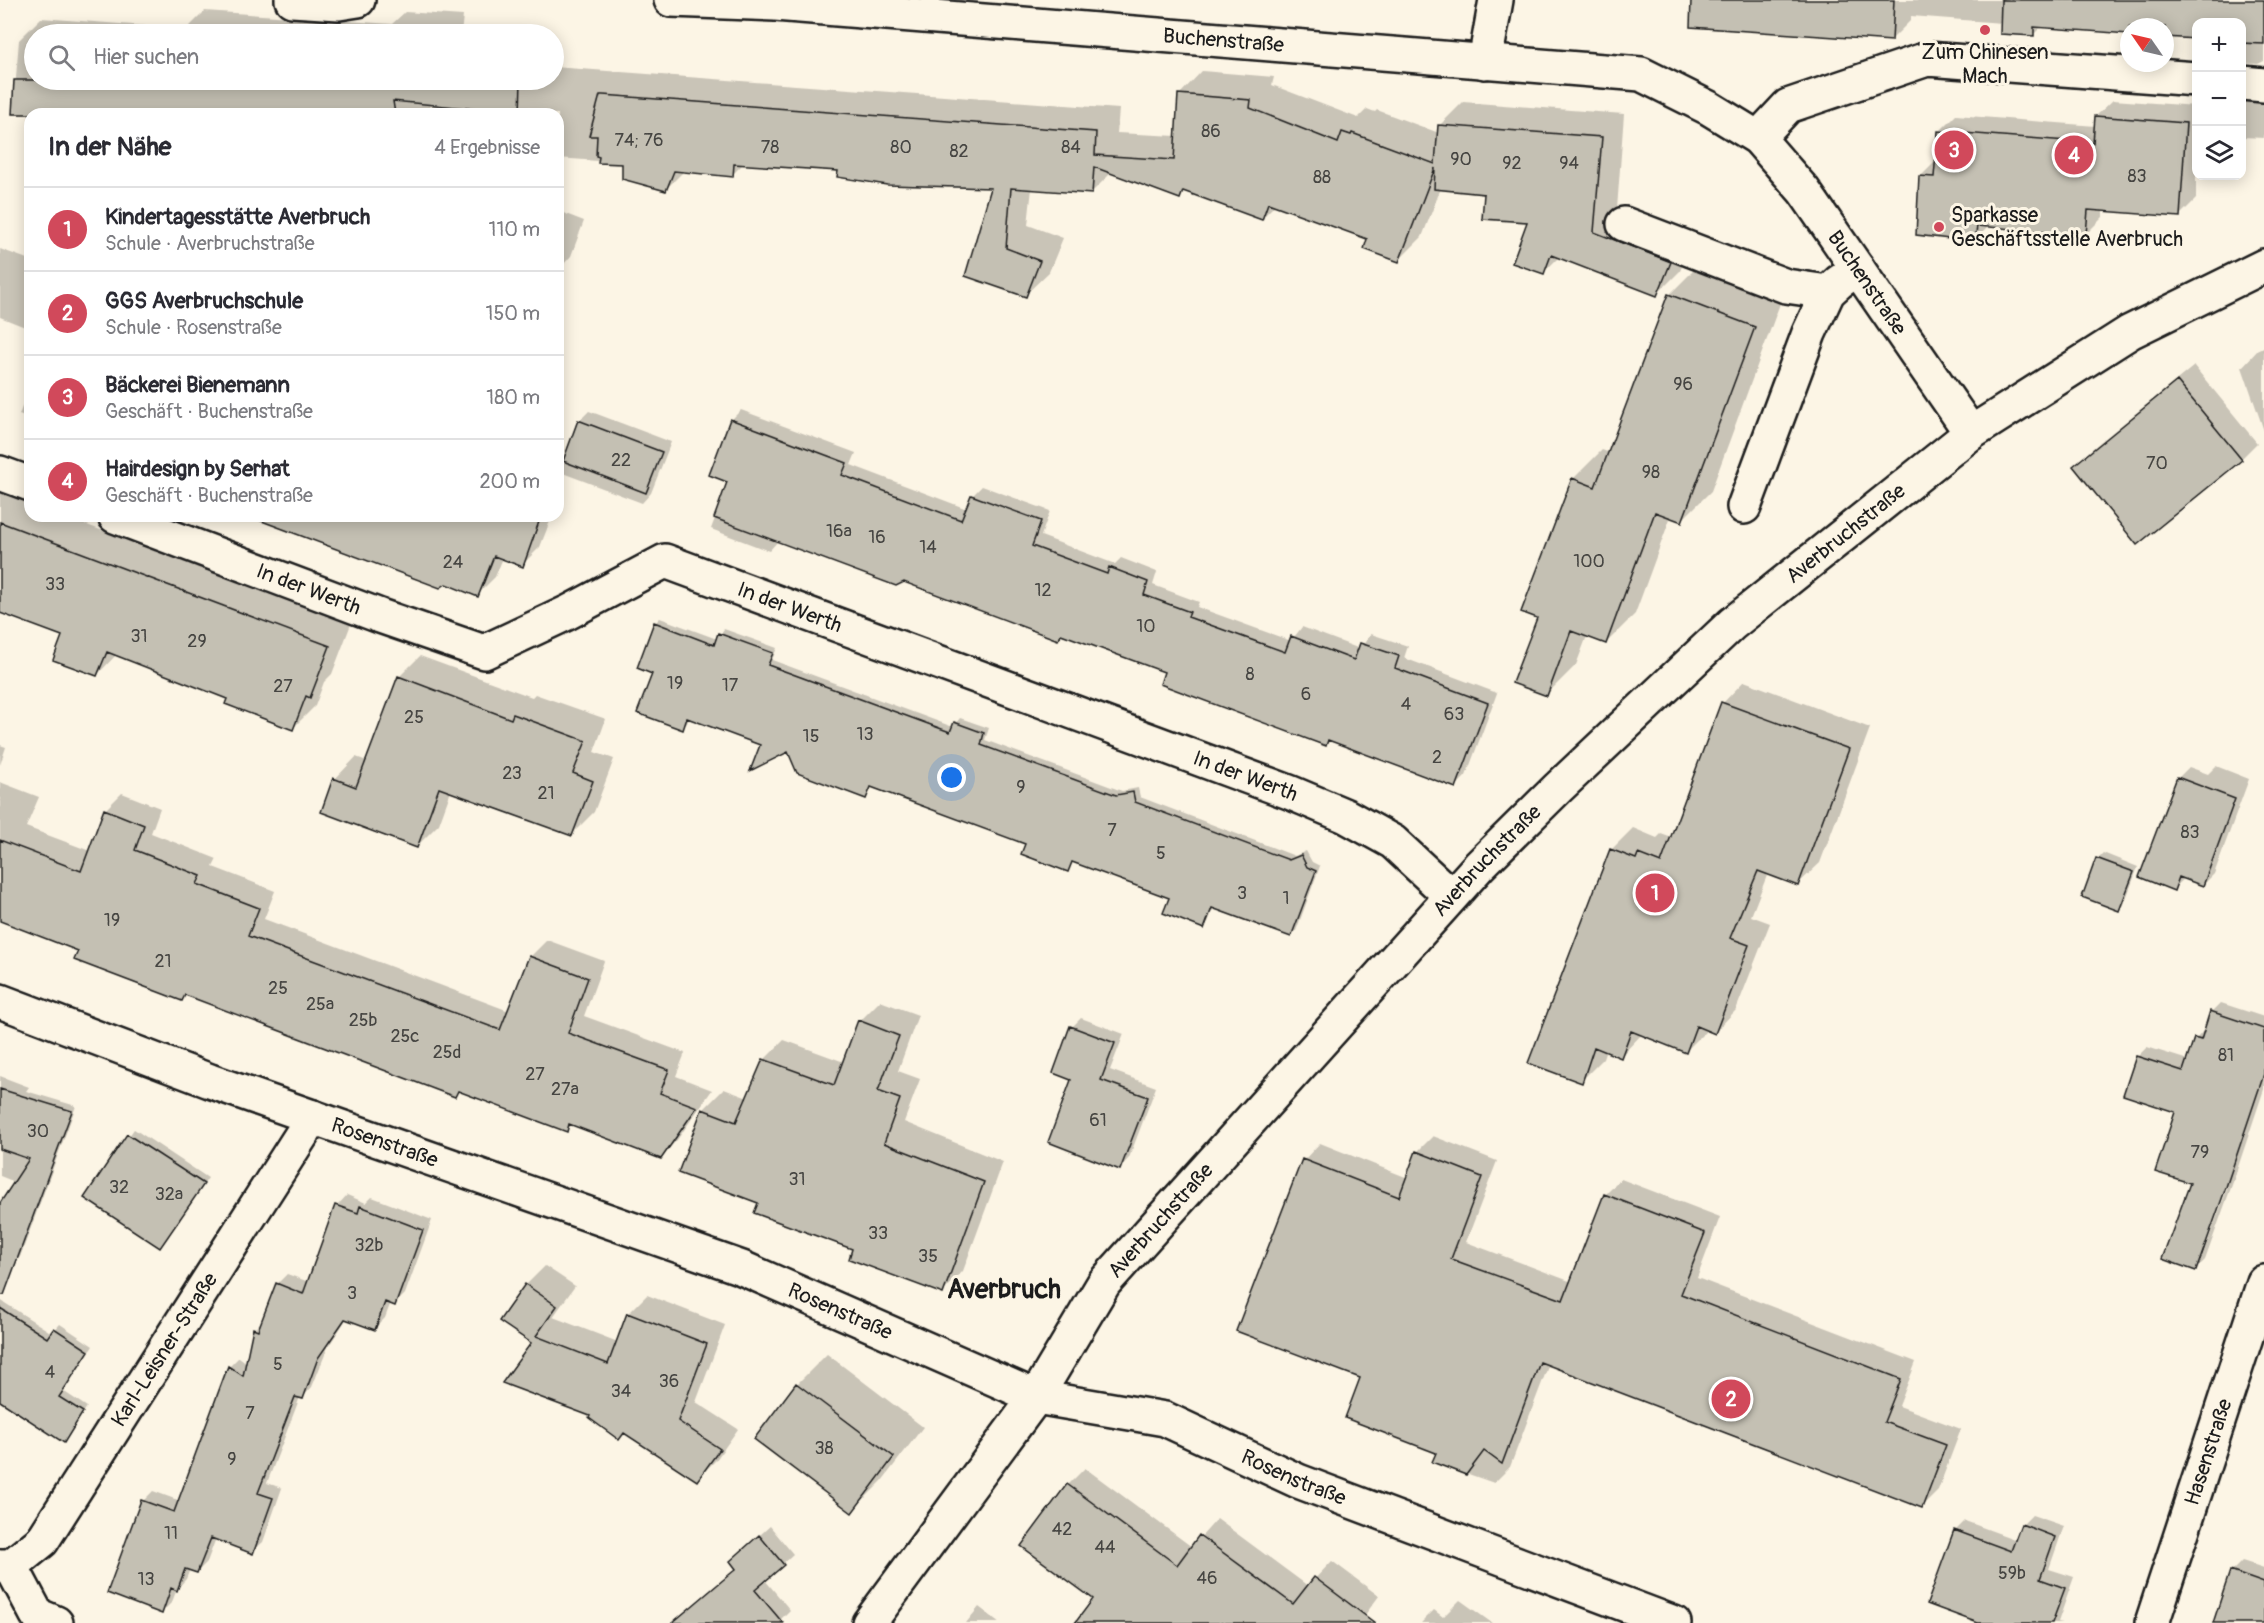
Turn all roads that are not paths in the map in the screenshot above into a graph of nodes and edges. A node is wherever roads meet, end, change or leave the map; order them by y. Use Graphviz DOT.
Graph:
graph roads {
  1 [pos="292,0"];
  2 [pos="358,0"];
  3 [pos="671,0"];
  4 [pos="1496,0"];
  5 [pos="1485,62"];
  6 [pos="2192,79"];
  7 [pos="2246,83"];
  8 [pos="2264,85"];
  9 [pos="1758,138"];
  10 [pos="1624,224"];
  11 [pos="2264,266"];
  12 [pos="1858,269"];
  13 [pos="1828,292"];
  14 [pos="1971,433"];
  15 [pos="0,473"];
  16 [pos="24,482"];
  17 [pos="1744,507"];
  18 [pos="132,522"];
  19 [pos="1451,896"];
  20 [pos="0,1001"];
  21 [pos="313,1118"];
  22 [pos="2264,1282"];
  23 [pos="1036,1397"];
  24 [pos="6,1566"];
  25 [pos="56,1623"];
  26 [pos="869,1623"];
  27 [pos="1674,1623"];
  28 [pos="2152,1623"];
  1 -- 2 [label="street"];
  3 -- 5 [label="street, Buchenstraße"];
  4 -- 5 [label="street"];
  5 -- 9 [label="street, Buchenstraße"];
  6 -- 9 [label="street"];
  7 -- 8 [label="street"];
  9 -- 12 [label="street, Buchenstraße"];
  10 -- 13 [label="street"];
  11 -- 14 [label="street, Averbruchstraße"];
  12 -- 13 [label="street"];
  12 -- 14 [label="street, Buchenstraße"];
  13 -- 17 [label="street"];
  14 -- 19 [label="street, Averbruchstraße"];
  15 -- 16 [label="street"];
  18 -- 19 [label="street, In der Werth"];
  19 -- 23 [label="street, Averbruchstraße"];
  20 -- 21 [label="street, Rosenstraße"];
  21 -- 23 [label="street, Rosenstraße"];
  21 -- 24 [label="street, Karl-Leisner-Straße"];
  22 -- 28 [label="street, Hasenstraße"];
  23 -- 26 [label="street, Averbruchstraße"];
  23 -- 27 [label="street, Rosenstraße"];
  24 -- 25 [label="street"];
}
